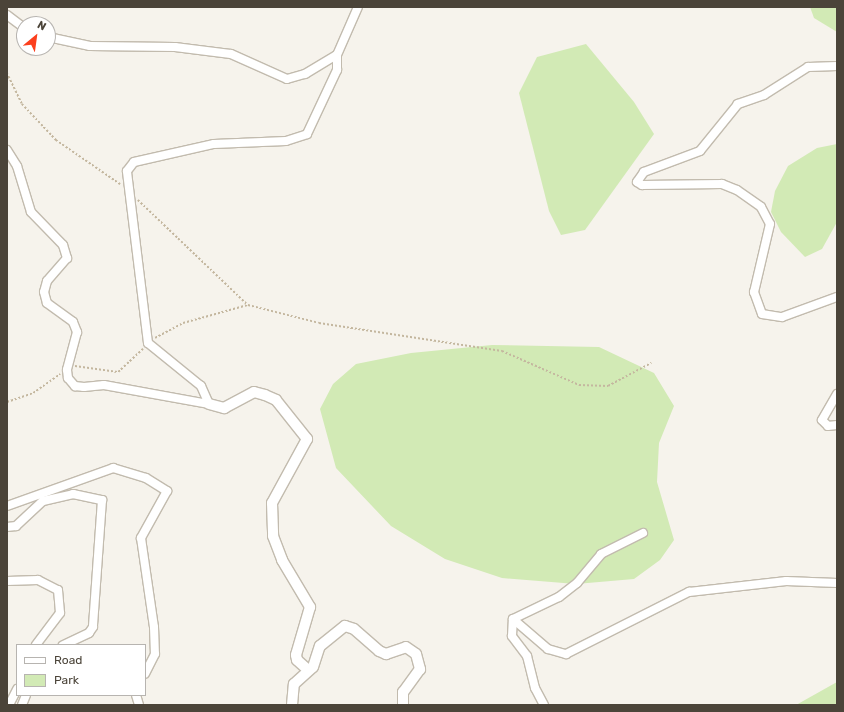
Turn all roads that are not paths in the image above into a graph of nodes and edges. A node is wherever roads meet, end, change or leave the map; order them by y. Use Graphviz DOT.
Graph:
graph roads {
  1 [pos="358,7"];
  2 [pos="7,15"];
  3 [pos="16,22"];
  4 [pos="56,39"];
  5 [pos="337,55"];
  6 [pos="837,66"];
  7 [pos="7,150"];
  8 [pos="837,297"];
  9 [pos="837,394"];
  10 [pos="209,404"];
  11 [pos="837,425"];
  12 [pos="7,506"];
  13 [pos="7,527"];
  14 [pos="643,533"];
  15 [pos="7,582"];
  16 [pos="837,583"];
  17 [pos="513,619"];
  18 [pos="37,644"];
  19 [pos="65,644"];
  20 [pos="308,670"];
  21 [pos="146,672"];
  22 [pos="16,691"];
  23 [pos="10,705"];
  24 [pos="292,705"];
  25 [pos="403,705"];
  26 [pos="544,705"];
  1 -- 5 [label="street"];
  2 -- 3 [label="street"];
  4 -- 5 [label="street"];
  5 -- 10 [label="street"];
  6 -- 8 [label="street"];
  7 -- 10 [label="street"];
  9 -- 11 [label="street"];
  10 -- 20 [label="street"];
  12 -- 21 [label="street"];
  13 -- 19 [label="street"];
  14 -- 17 [label="street"];
  15 -- 18 [label="street"];
  16 -- 17 [label="street"];
  17 -- 26 [label="street"];
  20 -- 24 [label="street"];
  20 -- 25 [label="street"];
  22 -- 23 [label="street"];
}
